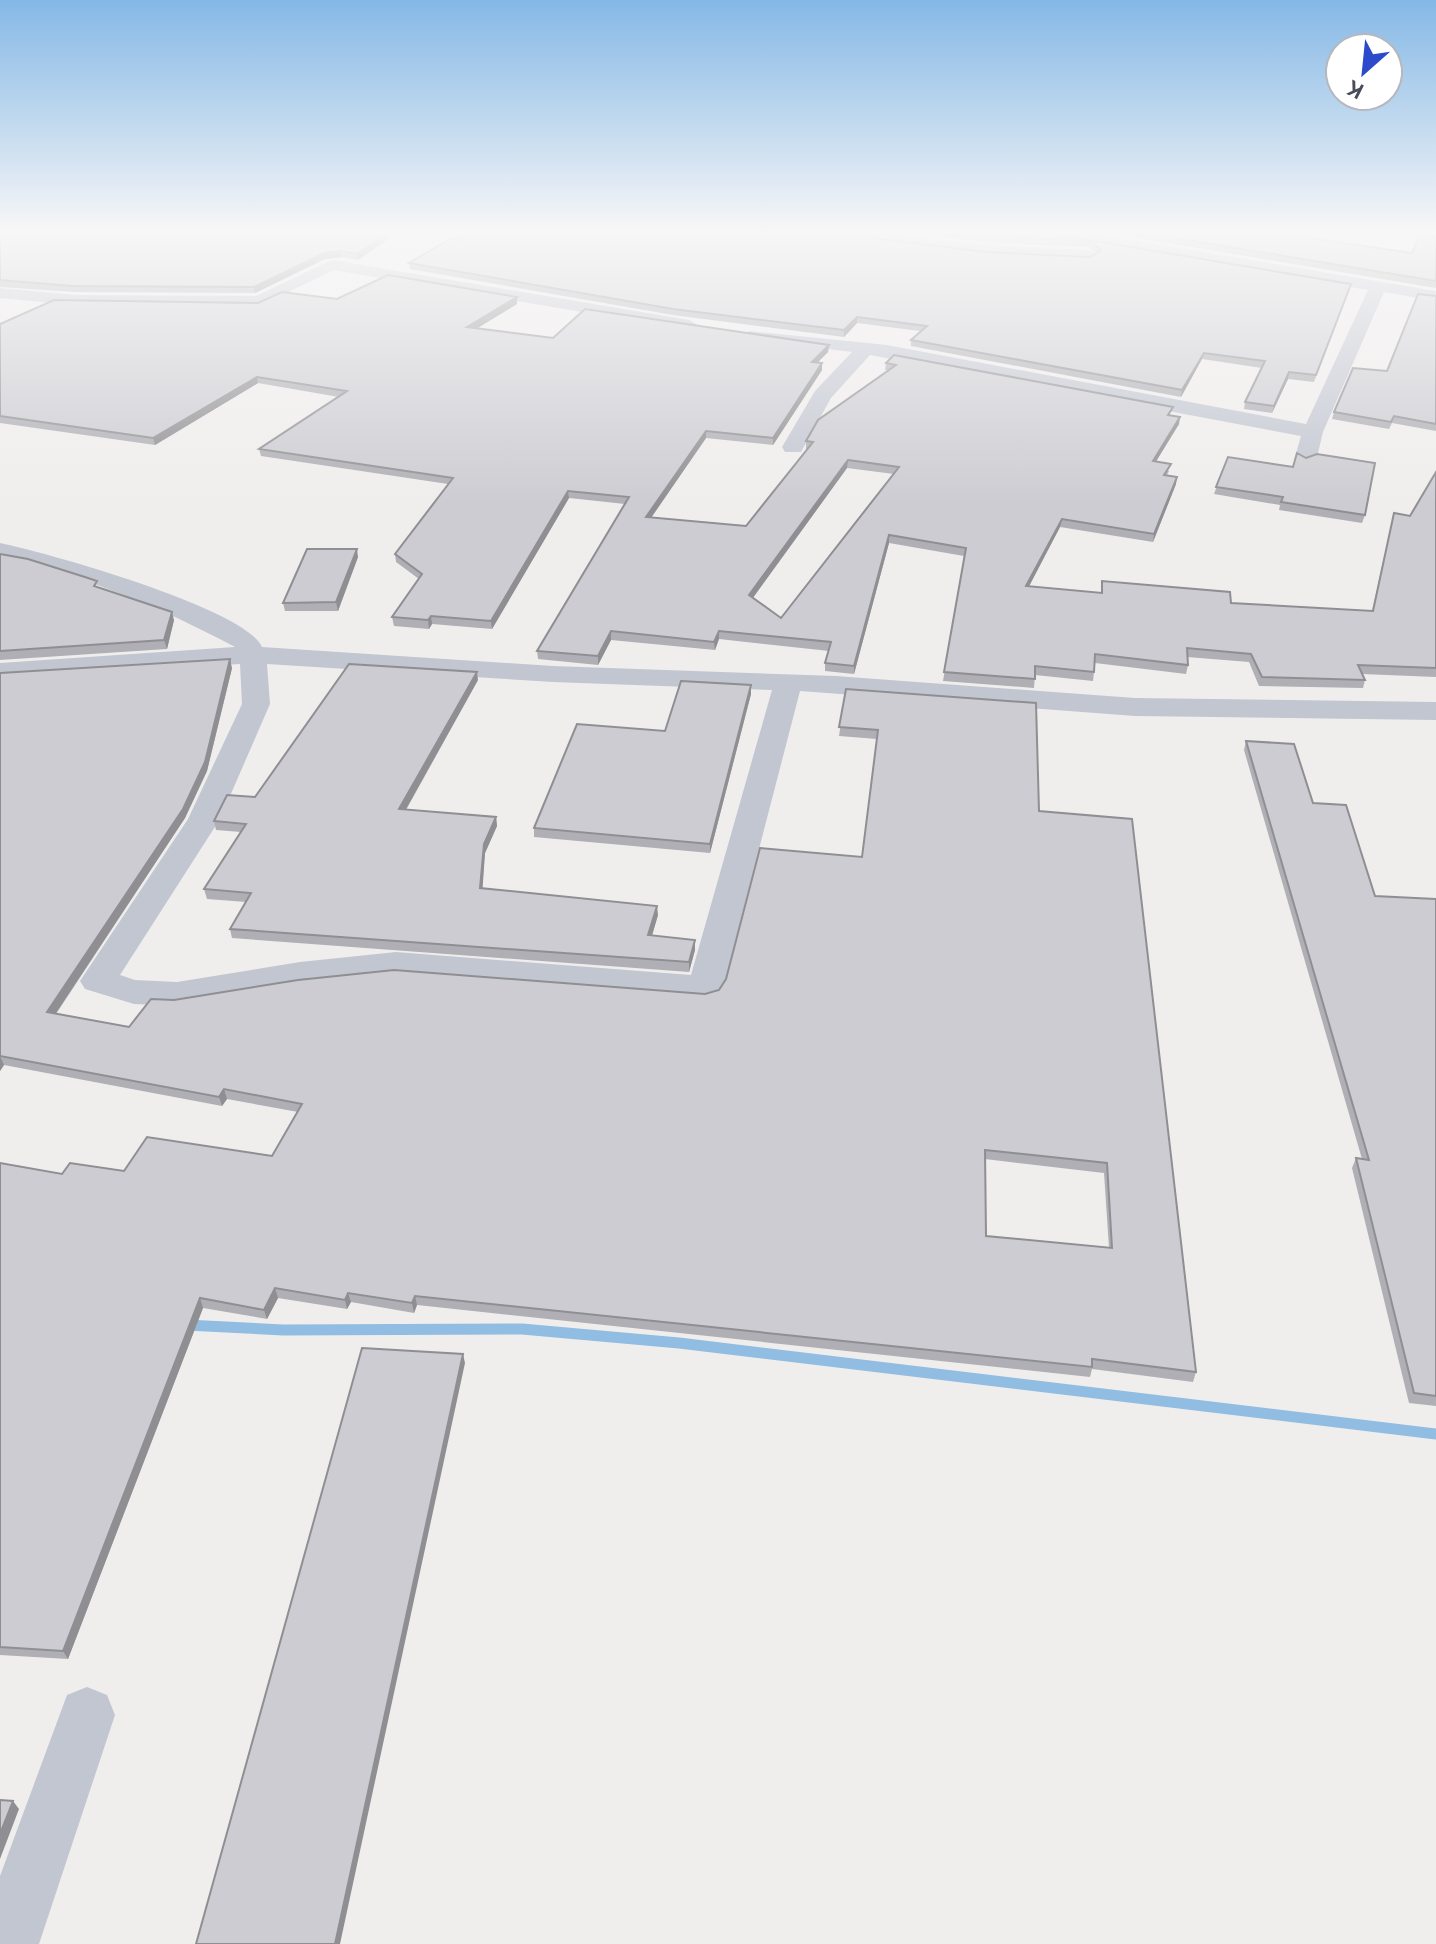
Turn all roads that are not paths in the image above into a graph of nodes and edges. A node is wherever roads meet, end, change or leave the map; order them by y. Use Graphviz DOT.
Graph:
graph roads {
  1 [pos="684,324"];
  2 [pos="1361,324"];
  3 [pos="703,327"];
  4 [pos="732,331"];
  5 [pos="865,349"];
  6 [pos="1313,432"];
  7 [pos="793,447"];
  8 [pos="1306,457"];
  9 [pos="0,550"];
  10 [pos="252,655"];
  11 [pos="0,671"];
  12 [pos="788,682"];
  13 [pos="1436,711"];
  14 [pos="87,1715"];
  15 [pos="7,1944"];
  1 -- 3 [label="street"];
  2 -- 6 [label="street"];
  4 -- 5 [label="street"];
  5 -- 6 [label="street"];
  5 -- 7 [label="street"];
  6 -- 8 [label="street"];
  9 -- 10 [label="street"];
  10 -- 11 [label="street"];
  10 -- 12 [label="street"];
  10 -- 12 [label="street"];
  12 -- 13 [label="street"];
  14 -- 15 [label="street"];
}
